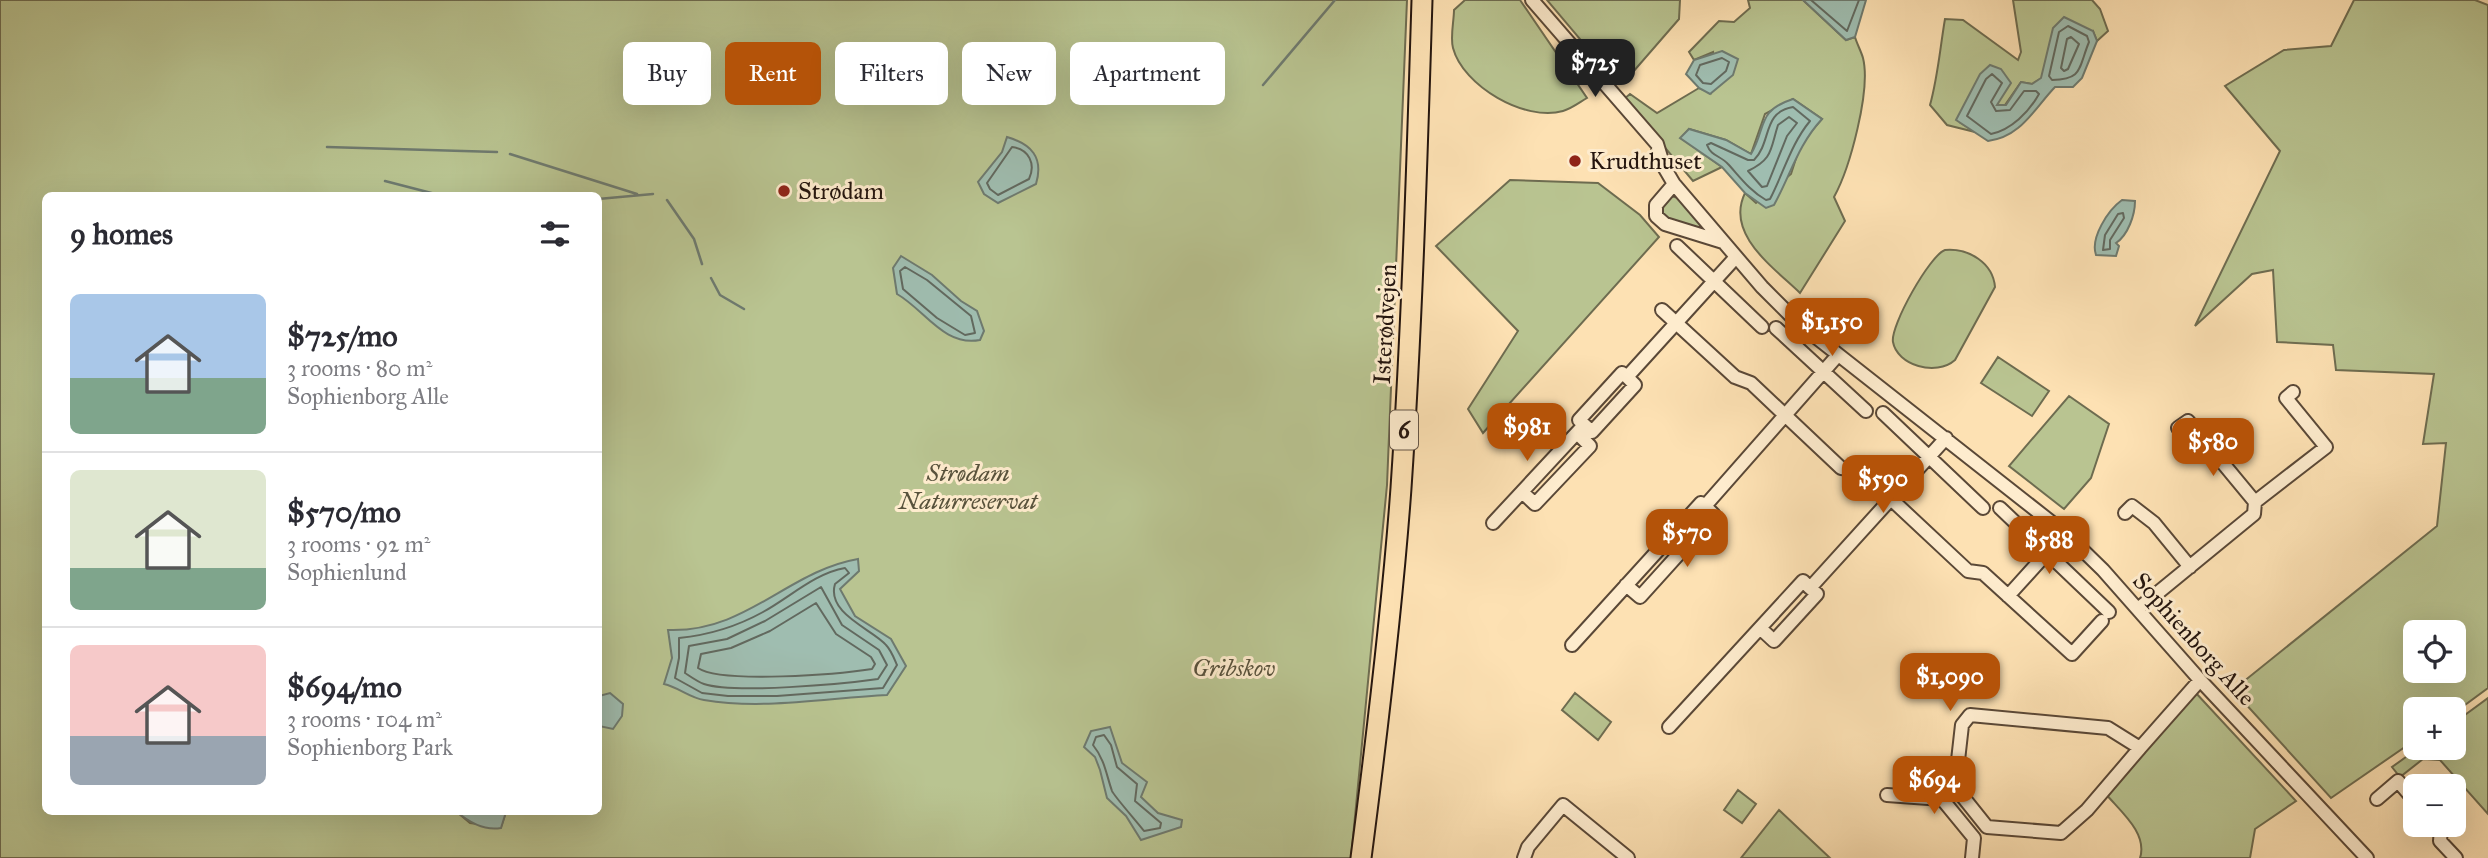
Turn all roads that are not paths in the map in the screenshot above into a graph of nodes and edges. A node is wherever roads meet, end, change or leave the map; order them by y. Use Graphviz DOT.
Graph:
graph roads {
  1 [pos="1422,0"];
  2 [pos="1532,0"];
  3 [pos="1674,184"];
  4 [pos="1723,242"];
  5 [pos="1677,246"];
  6 [pos="1736,257"];
  7 [pos="1714,279"];
  8 [pos="1662,310"];
  9 [pos="1676,322"];
  10 [pos="1838,355"];
  11 [pos="1823,372"];
  12 [pos="2293,391"];
  13 [pos="1866,411"];
  14 [pos="1883,413"];
  15 [pos="1785,414"];
  16 [pos="2178,428"];
  17 [pos="1581,429"];
  18 [pos="1946,438"];
  19 [pos="1929,457"];
  20 [pos="1522,492"];
  21 [pos="1890,499"];
  22 [pos="2255,502"];
  23 [pos="1983,508"];
  24 [pos="2000,508"];
  25 [pos="2125,513"];
  26 [pos="1493,523"];
  27 [pos="2065,533"];
  28 [pos="2047,553"];
  29 [pos="2190,567"];
  30 [pos="1811,588"];
  31 [pos="2008,596"];
  32 [pos="2138,608"];
  33 [pos="1760,628"];
  34 [pos="1573,645"];
  35 [pos="2200,680"];
  36 [pos="1669,727"];
  37 [pos="2140,748"];
  38 [pos="1956,780"];
  39 [pos="2403,787"];
  40 [pos="1887,794"];
  41 [pos="1934,798"];
  42 [pos="2377,799"];
  43 [pos="1995,828"];
  44 [pos="2440,837"];
  45 [pos="1973,852"];
  46 [pos="1361,858"];
  47 [pos="1524,858"];
  48 [pos="1628,858"];
  49 [pos="2367,858"];
  50 [pos="2456,858"];
  1 -- 46 [label="highway, Isterødvejen / 6"];
  2 -- 3 [label="street, Sophienborg Alle"];
  3 -- 4 [label="street, Sophienborg Alle"];
  3 -- 4 [label="street"];
  4 -- 6 [label="street, Sophienborg Alle"];
  5 -- 7 [label="street"];
  6 -- 7 [label="street"];
  6 -- 10 [label="street, Sophienborg Alle"];
  7 -- 9 [label="street"];
  7 -- 11 [label="street"];
  8 -- 9 [label="street"];
  9 -- 15 [label="street"];
  9 -- 17 [label="street"];
  10 -- 11 [label="street"];
  10 -- 18 [label="street, Sophienborg Alle"];
  11 -- 13 [label="street"];
  11 -- 15 [label="street"];
  12 -- 22 [label="street"];
  14 -- 19 [label="street"];
  15 -- 21 [label="street"];
  15 -- 34 [label="street"];
  16 -- 22 [label="street"];
  17 -- 20 [label="street"];
  17 -- 20 [label="street"];
  18 -- 19 [label="street"];
  18 -- 27 [label="street, Sophienborg Alle"];
  19 -- 21 [label="street"];
  19 -- 23 [label="street"];
  20 -- 26 [label="street"];
  21 -- 30 [label="street"];
  21 -- 31 [label="street"];
  22 -- 29 [label="street"];
  24 -- 28 [label="street"];
  25 -- 29 [label="street"];
  27 -- 28 [label="street"];
  27 -- 32 [label="street, Sophienborg Alle"];
  28 -- 31 [label="street"];
  28 -- 31 [label="street"];
  29 -- 32 [label="street"];
  30 -- 33 [label="street"];
  30 -- 33 [label="street"];
  32 -- 35 [label="street, Sophienborg Alle"];
  33 -- 36 [label="street"];
  35 -- 37 [label="street"];
  35 -- 49 [label="street, Sophienborg Alle"];
  37 -- 38 [label="street"];
  37 -- 43 [label="street"];
  38 -- 41 [label="street"];
  38 -- 43 [label="street"];
  39 -- 42 [label="street"];
  40 -- 41 [label="street"];
  41 -- 45 [label="street"];
  43 -- 45 [label="street"];
  44 -- 50 [label="street"];
  47 -- 48 [label="street"];
}
